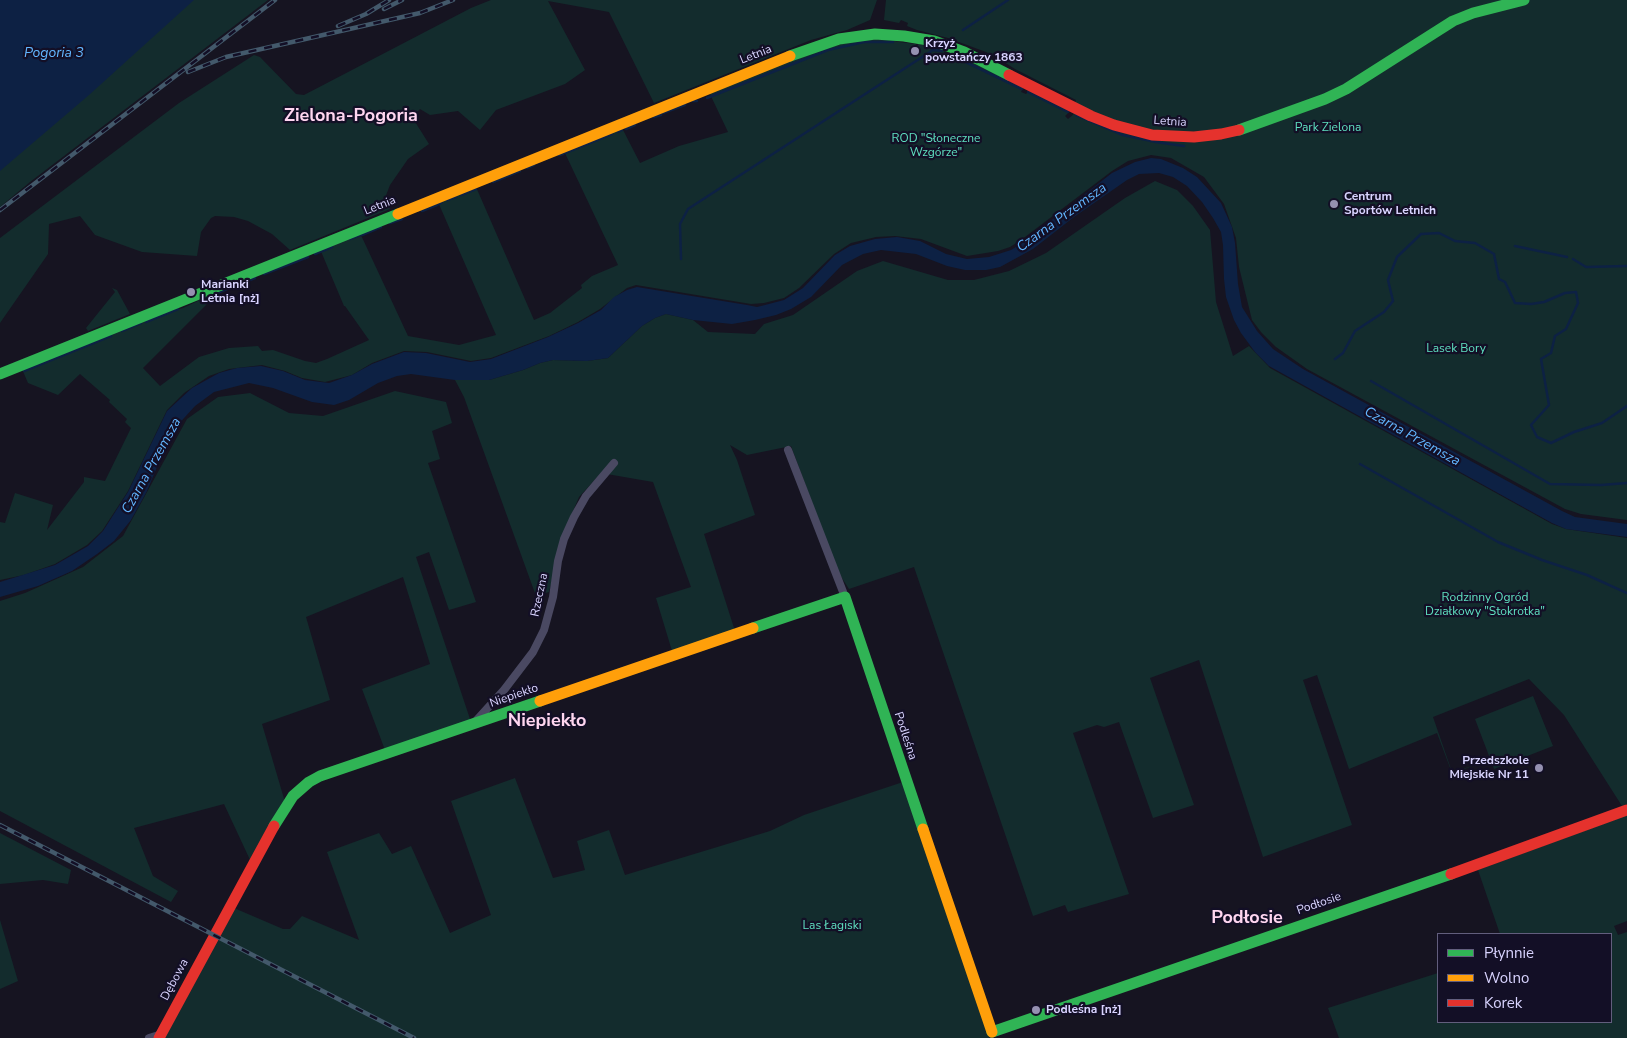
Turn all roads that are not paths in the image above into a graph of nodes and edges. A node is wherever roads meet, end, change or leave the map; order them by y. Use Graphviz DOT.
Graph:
graph roads {
  1 [pos="1524,0"];
  2 [pos="0,374"];
  3 [pos="788,450"];
  4 [pos="614,463"];
  5 [pos="845,597"];
  6 [pos="473,724"];
  7 [pos="1627,810"];
  8 [pos="242,885"];
  9 [pos="991,1032"];
  10 [pos="161,1036"];
  11 [pos="149,1038"];
  1 -- 2 [label="street, Letnia"];
  3 -- 5 [label="street, Podleśna"];
  4 -- 6 [label="street, Rzeczna"];
  5 -- 6 [label="street, Niepiekło"];
  5 -- 9 [label="street, Podleśna"];
  6 -- 8 [label="street, Niepiekło"];
  7 -- 9 [label="street, Podłosie"];
  8 -- 10 [label="street, Dębowa"];
  10 -- 11 [label="street"];
}
